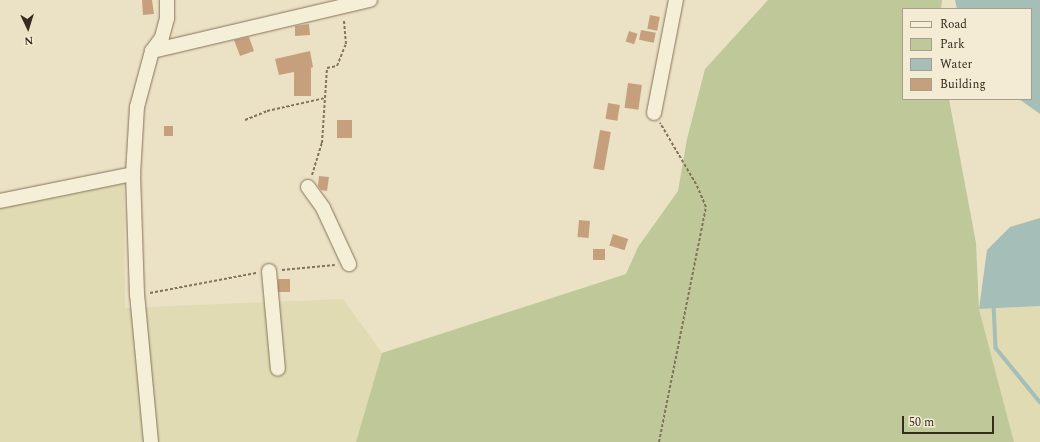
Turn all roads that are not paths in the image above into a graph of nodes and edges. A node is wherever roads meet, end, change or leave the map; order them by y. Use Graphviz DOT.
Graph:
graph roads {
  1 [pos="167,0"];
  2 [pos="370,0"];
  3 [pos="676,0"];
  4 [pos="152,52"];
  5 [pos="654,113"];
  6 [pos="133,174"];
  7 [pos="308,187"];
  8 [pos="0,201"];
  9 [pos="349,264"];
  10 [pos="268,271"];
  11 [pos="278,369"];
  12 [pos="152,442"];
  1 -- 4 [label="street"];
  2 -- 4 [label="street"];
  3 -- 5 [label="street"];
  4 -- 6 [label="street"];
  6 -- 8 [label="street"];
  6 -- 12 [label="street"];
  7 -- 9 [label="street"];
  10 -- 11 [label="street"];
}
